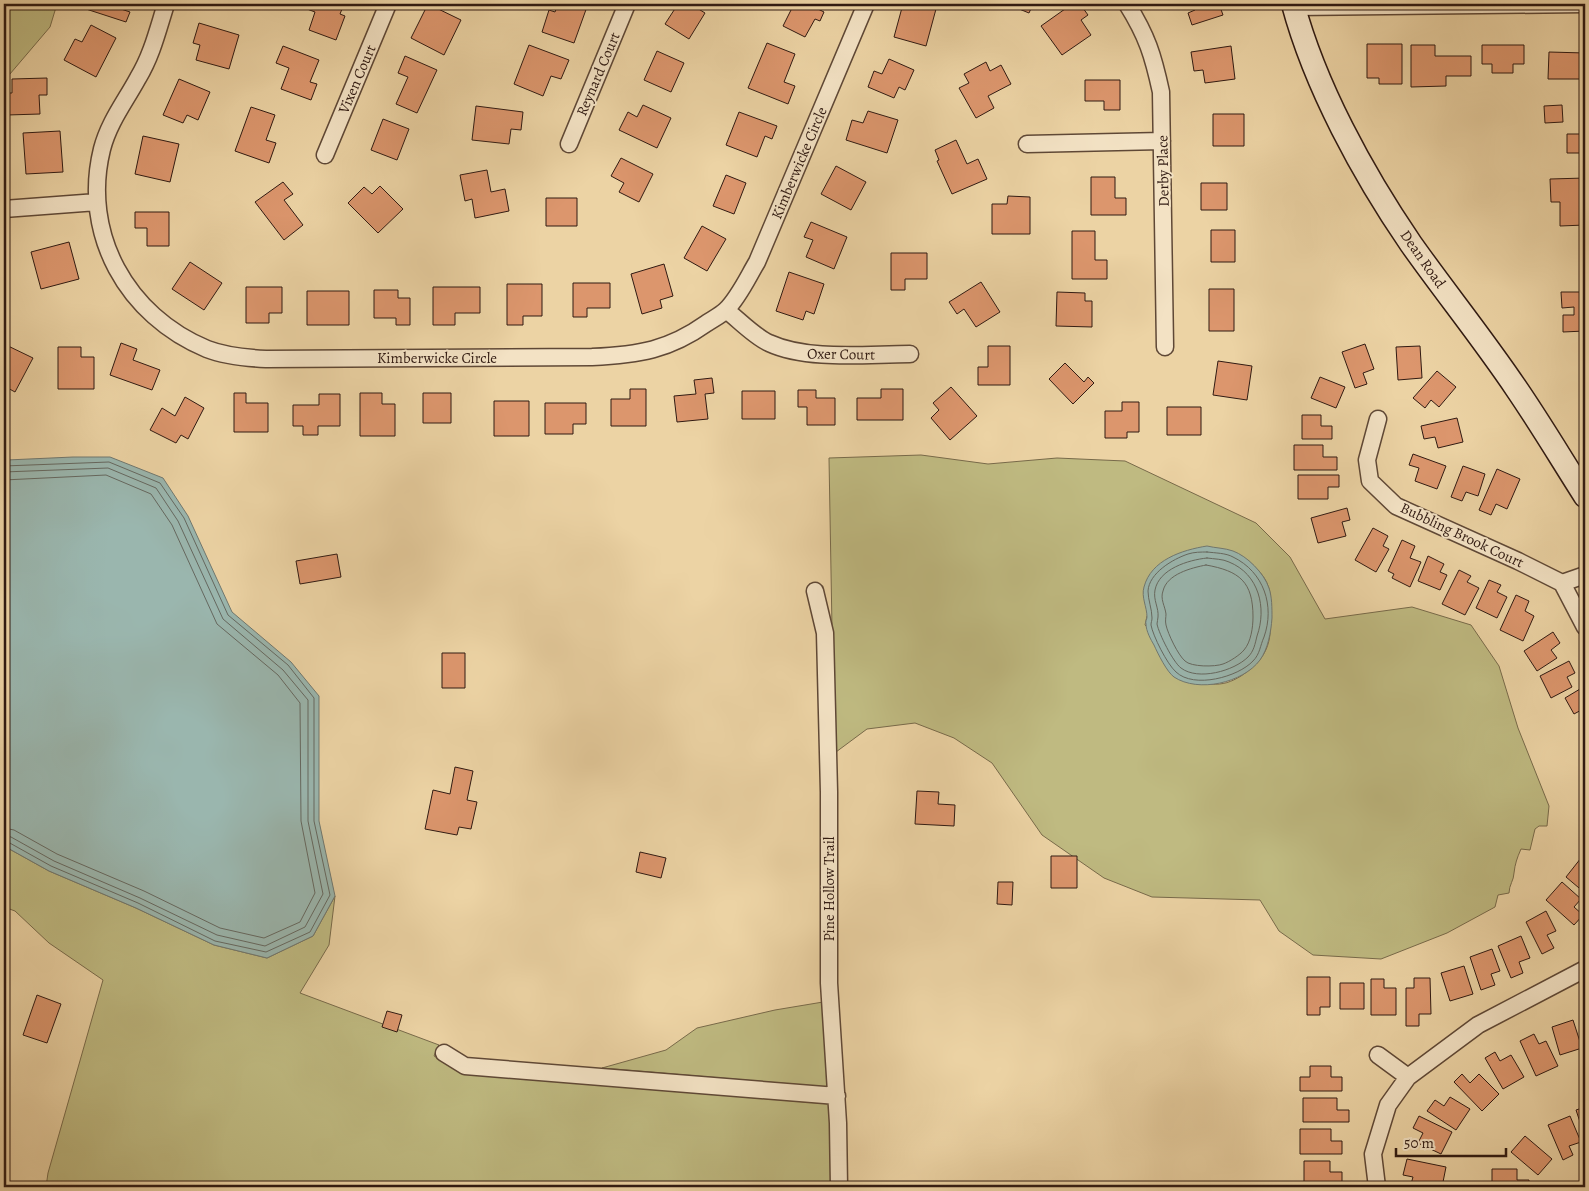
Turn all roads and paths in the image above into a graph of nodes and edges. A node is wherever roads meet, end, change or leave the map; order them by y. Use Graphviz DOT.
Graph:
graph roads {
  1 [pos="166,4"];
  2 [pos="388,4"];
  3 [pos="628,4"];
  4 [pos="866,4"];
  5 [pos="1127,4"];
  6 [pos="1585,4"];
  7 [pos="1470,5"];
  8 [pos="1293,6"];
  9 [pos="1162,141"];
  10 [pos="569,144"];
  11 [pos="1026,144"];
  12 [pos="325,155"];
  13 [pos="97,202"];
  14 [pos="4,209"];
  15 [pos="726,310"];
  16 [pos="1165,347"];
  17 [pos="910,354"];
  18 [pos="1378,419"];
  19 [pos="1585,496"];
  20 [pos="1585,575"];
  21 [pos="1562,583"];
  22 [pos="815,591"];
  23 [pos="1585,627"];
  24 [pos="1585,969"];
  25 [pos="444,1052"];
  26 [pos="1378,1055"];
  27 [pos="1408,1076"];
  28 [pos="837,1096"];
  29 [pos="839,1187"];
  30 [pos="1377,1187"];
  1 -- 13 [label="street, Kimberwicke Circle"];
  2 -- 12 [label="street, Vixen Court"];
  3 -- 10 [label="street, Reynard Court"];
  4 -- 15 [label="street, Kimberwicke Circle"];
  5 -- 9 [label="street, Derby Place"];
  6 -- 7 [label="street"];
  7 -- 8 [label="street"];
  8 -- 19 [label="main road, Dean Road"];
  9 -- 11 [label="street"];
  9 -- 16 [label="street, Derby Place"];
  13 -- 14 [label="street"];
  13 -- 15 [label="street, Kimberwicke Circle"];
  15 -- 17 [label="street, Oxer Court"];
  18 -- 21 [label="street, Bubbling Brook Court"];
  20 -- 21 [label="street"];
  21 -- 23 [label="street"];
  22 -- 28 [label="street, Pine Hollow Trail"];
  24 -- 27 [label="street"];
  25 -- 28 [label="street"];
  26 -- 27 [label="street"];
  27 -- 30 [label="street"];
  28 -- 29 [label="street, Pine Hollow Trail"];
}
